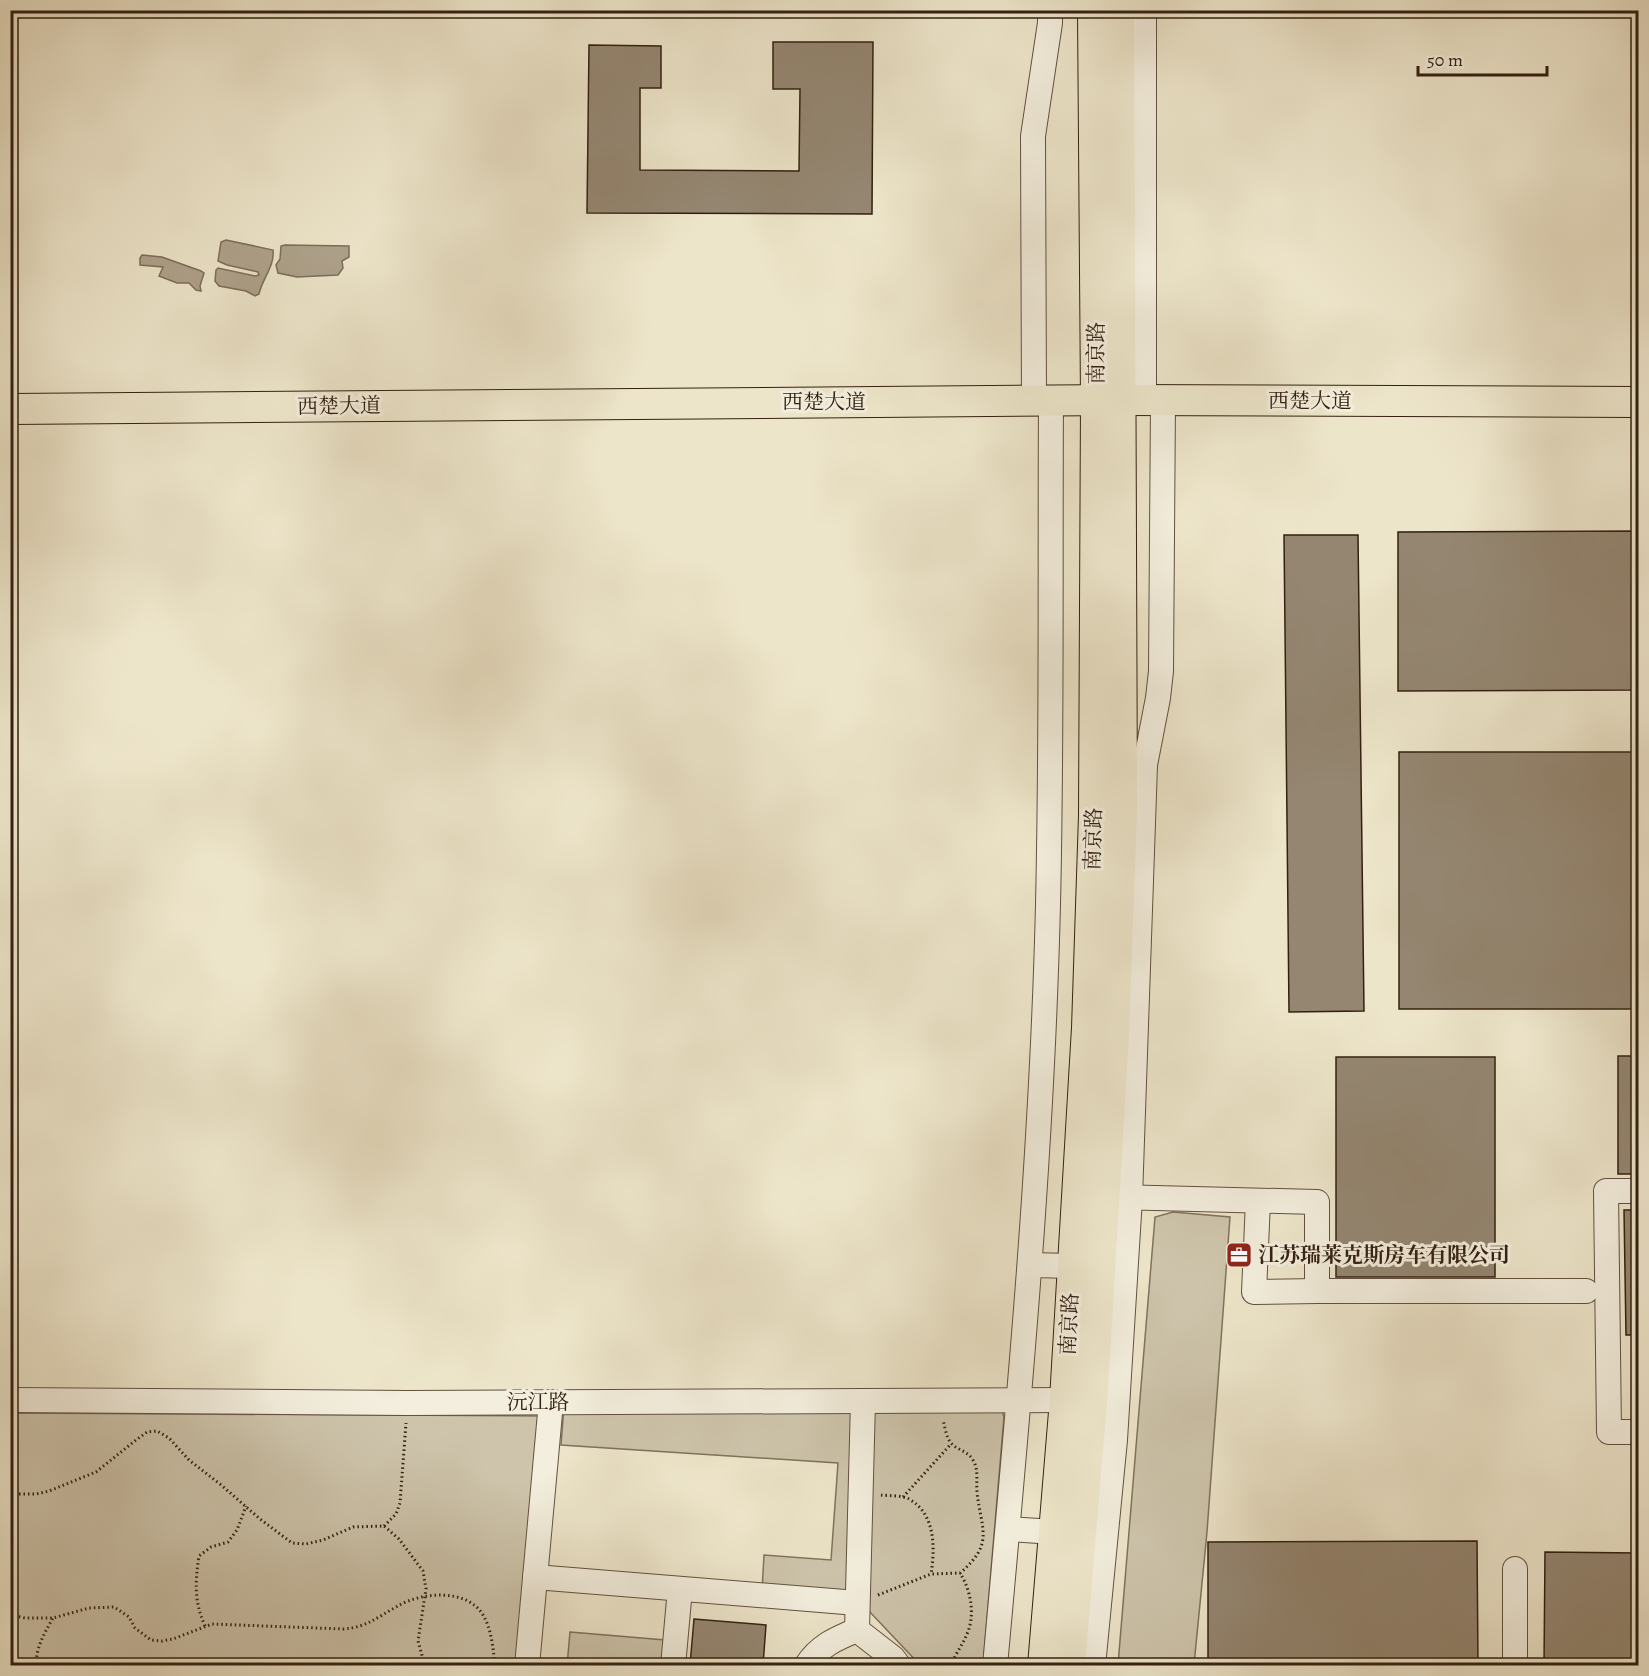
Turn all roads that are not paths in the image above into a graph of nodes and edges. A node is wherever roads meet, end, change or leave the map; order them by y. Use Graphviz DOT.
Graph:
graph roads {
  1 [pos="1050,10"];
  2 [pos="1093,10"];
  3 [pos="1119,10"];
  4 [pos="1144,10"];
  5 [pos="1131,400"];
  6 [pos="1042,401"];
  7 [pos="1638,402"];
  8 [pos="10,409"];
  9 [pos="1638,1191"];
  10 [pos="1117,1197"];
  11 [pos="1258,1201"];
  12 [pos="1030,1265"];
  13 [pos="1073,1266"];
  14 [pos="1317,1292"];
  15 [pos="1586,1292"];
  16 [pos="1020,1400"];
  17 [pos="1065,1400"];
  18 [pos="10,1401"];
  19 [pos="862,1401"];
  20 [pos="550,1402"];
  21 [pos="1638,1432"];
  22 [pos="1008,1528"];
  23 [pos="1054,1532"];
  24 [pos="1515,1569"];
  25 [pos="535,1577"];
  26 [pos="680,1588"];
  27 [pos="857,1603"];
  28 [pos="856,1630"];
  29 [pos="527,1665"];
  30 [pos="673,1665"];
  31 [pos="806,1665"];
  32 [pos="899,1665"];
  33 [pos="995,1665"];
  34 [pos="1043,1665"];
  35 [pos="1070,1665"];
  36 [pos="1093,1665"];
  37 [pos="1515,1665"];
  1 -- 6 [label="street"];
  2 -- 5 [label="main road, 南京路"];
  3 -- 5 [label="main road, 南京路"];
  4 -- 5 [label="street"];
  5 -- 6 [label="main road, 西楚大道"];
  5 -- 7 [label="main road, 西楚大道"];
  5 -- 10 [label="main road, 南京路"];
  5 -- 10 [label="street"];
  5 -- 13 [label="main road, 南京路"];
  6 -- 8 [label="main road, 西楚大道"];
  6 -- 12 [label="street"];
  9 -- 21 [label="street"];
  10 -- 11 [label="street"];
  10 -- 35 [label="main road, 南京路"];
  10 -- 36 [label="street"];
  11 -- 14 [label="street"];
  11 -- 14 [label="street"];
  12 -- 13 [label="street"];
  12 -- 16 [label="street"];
  13 -- 17 [label="main road, 南京路"];
  14 -- 15 [label="street"];
  16 -- 17 [label="street, 沅江路"];
  16 -- 19 [label="street, 沅江路"];
  16 -- 22 [label="street"];
  17 -- 23 [label="main road, 南京路"];
  18 -- 20 [label="street, 沅江路"];
  19 -- 20 [label="street, 沅江路"];
  19 -- 27 [label="street"];
  20 -- 25 [label="street"];
  22 -- 23 [label="street"];
  22 -- 33 [label="street"];
  23 -- 34 [label="main road, 南京路"];
  24 -- 37 [label="street"];
  25 -- 26 [label="street"];
  25 -- 29 [label="street"];
  26 -- 27 [label="street"];
  26 -- 30 [label="street"];
  27 -- 28 [label="street"];
  28 -- 31 [label="street"];
  28 -- 32 [label="street"];
}
